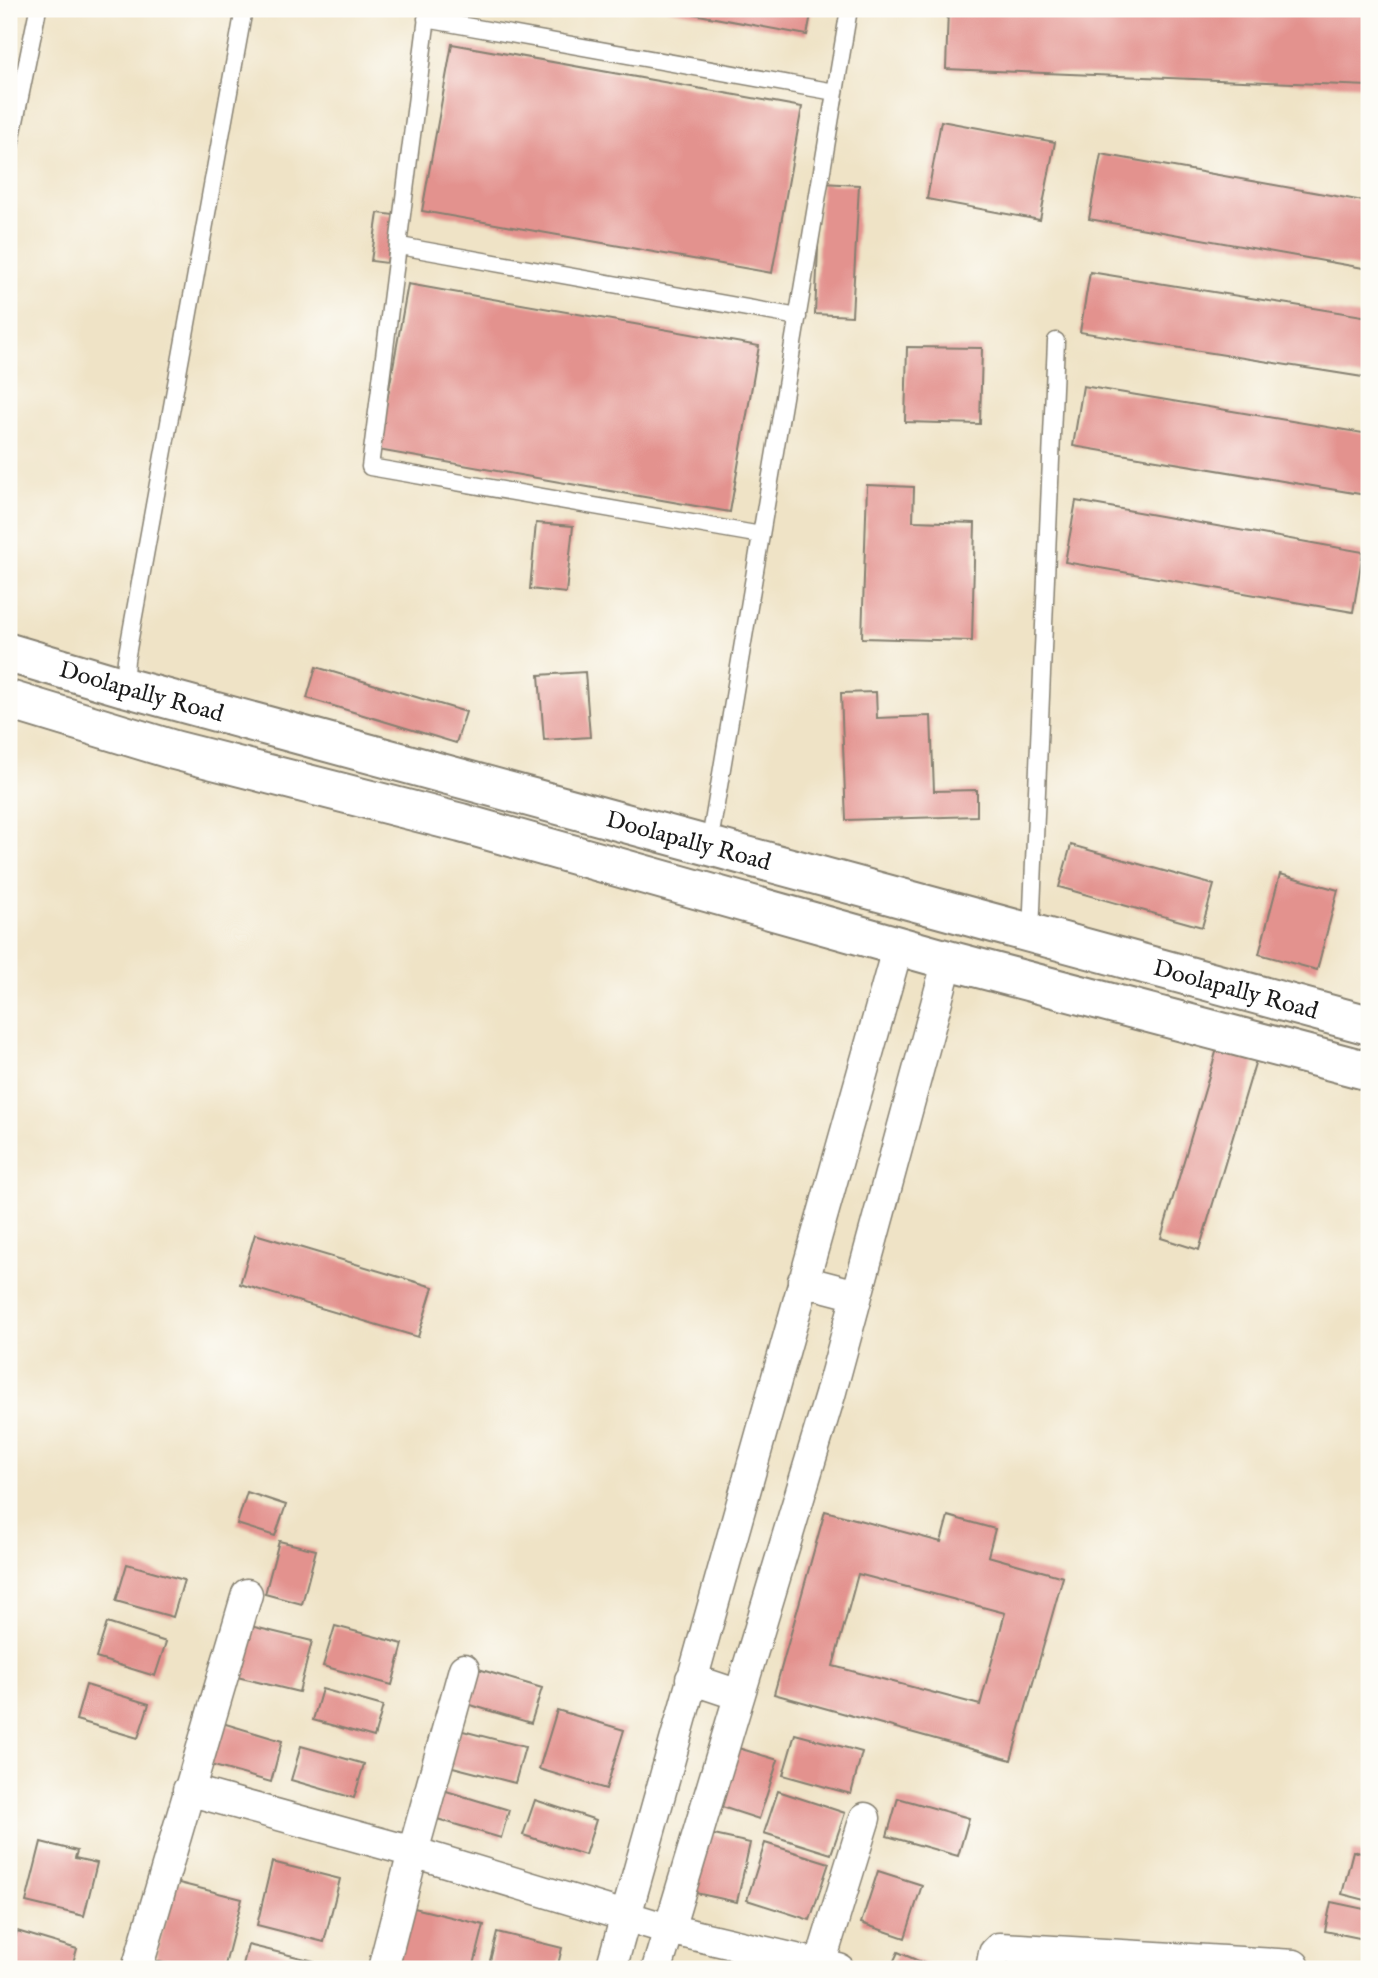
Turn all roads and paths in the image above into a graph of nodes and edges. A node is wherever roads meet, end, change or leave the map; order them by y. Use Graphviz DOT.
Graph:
graph roads {
  1 [pos="38,9"];
  2 [pos="244,9"];
  3 [pos="849,9"];
  4 [pos="427,14"];
  5 [pos="835,92"];
  6 [pos="9,151"];
  7 [pos="400,246"];
  8 [pos="797,317"];
  9 [pos="1056,341"];
  10 [pos="761,534"];
  11 [pos="9,653"];
  12 [pos="124,687"];
  13 [pos="9,700"];
  14 [pos="584,810"];
  15 [pos="709,846"];
  16 [pos="574,856"];
  17 [pos="1031,933"];
  18 [pos="898,946"];
  19 [pos="948,960"];
  20 [pos="1369,1025"];
  21 [pos="1369,1071"];
  22 [pos="803,1281"];
  23 [pos="858,1295"];
  24 [pos="247,1594"];
  25 [pos="464,1669"];
  26 [pos="691,1679"];
  27 [pos="739,1695"];
  28 [pos="188,1790"];
  29 [pos="865,1818"];
  30 [pos="412,1852"];
  31 [pos="624,1916"];
  32 [pos="668,1929"];
  33 [pos="1022,1959"];
  34 [pos="1294,1965"];
  35 [pos="829,1967"];
  36 [pos="137,1969"];
  37 [pos="383,1969"];
  38 [pos="611,1969"];
  39 [pos="657,1969"];
  40 [pos="991,1969"];
  1 -- 6 [label="lane"];
  2 -- 12 [label="lane"];
  3 -- 5 [label="lane"];
  4 -- 5 [label="lane"];
  4 -- 7 [label="lane"];
  5 -- 8 [label="lane"];
  7 -- 8 [label="lane"];
  7 -- 10 [label="lane"];
  8 -- 10 [label="lane"];
  9 -- 17 [label="lane"];
  10 -- 15 [label="lane"];
  11 -- 12 [label="main road, Doolapally Road"];
  12 -- 14 [label="main road, Doolapally Road"];
  13 -- 16 [label="main road, Doolapally Road"];
  14 -- 15 [label="main road, Doolapally Road"];
  14 -- 16 [label="main road"];
  15 -- 17 [label="main road, Doolapally Road"];
  16 -- 18 [label="main road, Doolapally Road"];
  17 -- 20 [label="main road, Doolapally Road"];
  18 -- 19 [label="main road, Doolapally Road"];
  18 -- 22 [label="street"];
  19 -- 21 [label="main road, Doolapally Road"];
  19 -- 23 [label="street"];
  22 -- 23 [label="street"];
  22 -- 26 [label="street"];
  23 -- 27 [label="street"];
  24 -- 28 [label="street"];
  25 -- 30 [label="street"];
  26 -- 27 [label="street"];
  26 -- 31 [label="street"];
  27 -- 32 [label="street"];
  28 -- 30 [label="street"];
  28 -- 36 [label="street"];
  29 -- 35 [label="street"];
  30 -- 31 [label="street"];
  30 -- 37 [label="street"];
  31 -- 32 [label="street"];
  31 -- 38 [label="street"];
  32 -- 35 [label="street"];
  32 -- 39 [label="street"];
  33 -- 34 [label="street"];
  33 -- 40 [label="street"];
}
